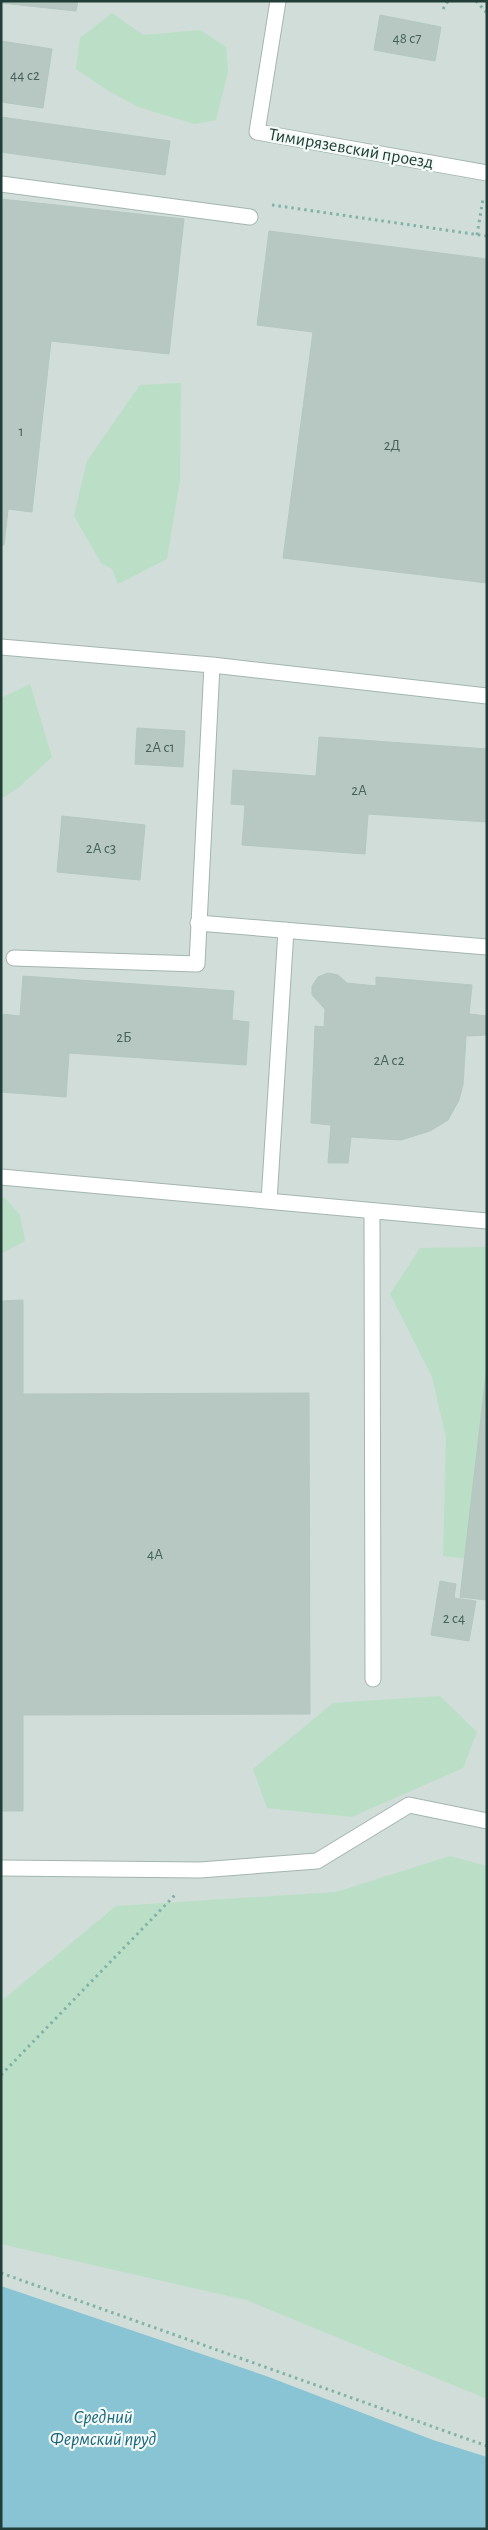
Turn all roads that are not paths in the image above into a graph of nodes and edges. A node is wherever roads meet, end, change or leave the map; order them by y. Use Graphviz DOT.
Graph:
graph roads {
  1 [pos="278,1"];
  2 [pos="487,173"];
  3 [pos="1,184"];
  4 [pos="250,217"];
  5 [pos="1,647"];
  6 [pos="212,665"];
  7 [pos="487,696"];
  8 [pos="198,923"];
  9 [pos="286,930"];
  10 [pos="487,947"];
  11 [pos="14,958"];
  12 [pos="1,1178"];
  13 [pos="269,1201"];
  14 [pos="372,1211"];
  15 [pos="487,1221"];
  16 [pos="373,1679"];
  17 [pos="487,1821"];
  18 [pos="1,1868"];
  1 -- 2 [label="lane, Тимирязевский проезд"];
  3 -- 4 [label="lane"];
  5 -- 6 [label="lane"];
  6 -- 7 [label="lane"];
  6 -- 8 [label="lane"];
  8 -- 9 [label="lane"];
  8 -- 11 [label="lane"];
  9 -- 10 [label="lane"];
  9 -- 13 [label="lane"];
  12 -- 13 [label="lane"];
  13 -- 14 [label="lane"];
  14 -- 15 [label="lane"];
  14 -- 16 [label="lane"];
  17 -- 18 [label="lane"];
}
